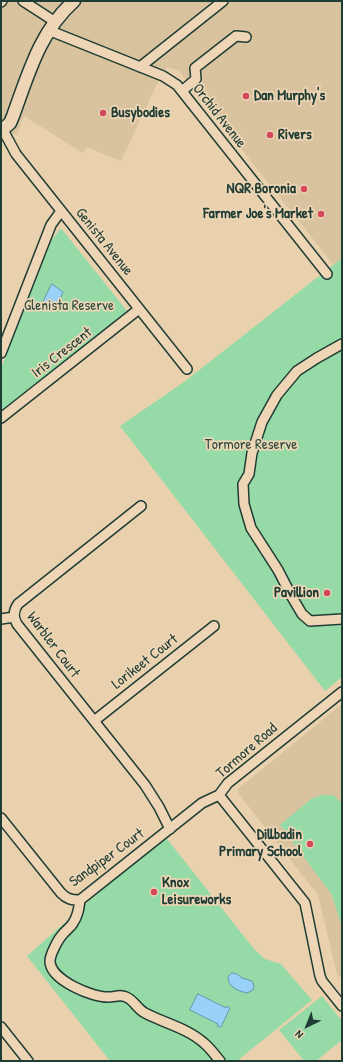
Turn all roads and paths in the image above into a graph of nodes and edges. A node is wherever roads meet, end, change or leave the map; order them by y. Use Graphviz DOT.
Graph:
graph roads {
  1 [pos="23,1"];
  2 [pos="74,1"];
  3 [pos="223,1"];
  4 [pos="51,26"];
  5 [pos="246,37"];
  6 [pos="140,67"];
  7 [pos="182,91"];
  8 [pos="2,131"];
  9 [pos="61,211"];
  10 [pos="327,274"];
  11 [pos="139,309"];
  12 [pos="342,344"];
  13 [pos="1,353"];
  14 [pos="187,369"];
  15 [pos="1,418"];
  16 [pos="141,506"];
  17 [pos="14,617"];
  18 [pos="1,619"];
  19 [pos="342,619"];
  20 [pos="214,626"];
  21 [pos="342,692"];
  22 [pos="94,721"];
  23 [pos="220,795"];
  24 [pos="159,807"];
  25 [pos="1,818"];
  26 [pos="177,823"];
  27 [pos="170,829"];
  28 [pos="80,900"];
  29 [pos="342,1006"];
  30 [pos="1,1027"];
  31 [pos="28,1061"];
  32 [pos="220,1061"];
  1 -- 4 [label="street, Orchid Avenue"];
  2 -- 4 [label="main road"];
  3 -- 6 [label="street"];
  4 -- 6 [label="street, Orchid Avenue"];
  4 -- 8 [label="main road"];
  5 -- 7 [label="street"];
  6 -- 7 [label="street, Orchid Avenue"];
  7 -- 10 [label="street, Orchid Avenue"];
  8 -- 9 [label="street, Genista Avenue"];
  9 -- 11 [label="street, Genista Avenue"];
  9 -- 13 [label="street"];
  11 -- 14 [label="street, Genista Avenue"];
  11 -- 15 [label="street, Iris Crescent"];
  12 -- 19 [label="street"];
  16 -- 17 [label="street, Warbler Court"];
  17 -- 18 [label="street"];
  17 -- 22 [label="street, Warbler Court"];
  20 -- 22 [label="street, Lorikeet Court"];
  21 -- 23 [label="street, Tormore Road"];
  22 -- 24 [label="street, Warbler Court"];
  23 -- 26 [label="street, Tormore Road"];
  23 -- 29 [label="street"];
  24 -- 26 [label="street, Warbler Court"];
  24 -- 27 [label="street, Warbler Court"];
  25 -- 28 [label="street, Sandpiper Court"];
  26 -- 27 [label="street, Tormore Road"];
  27 -- 28 [label="street, Sandpiper Court"];
  28 -- 32 [label="street"];
  30 -- 31 [label="street"];
}
